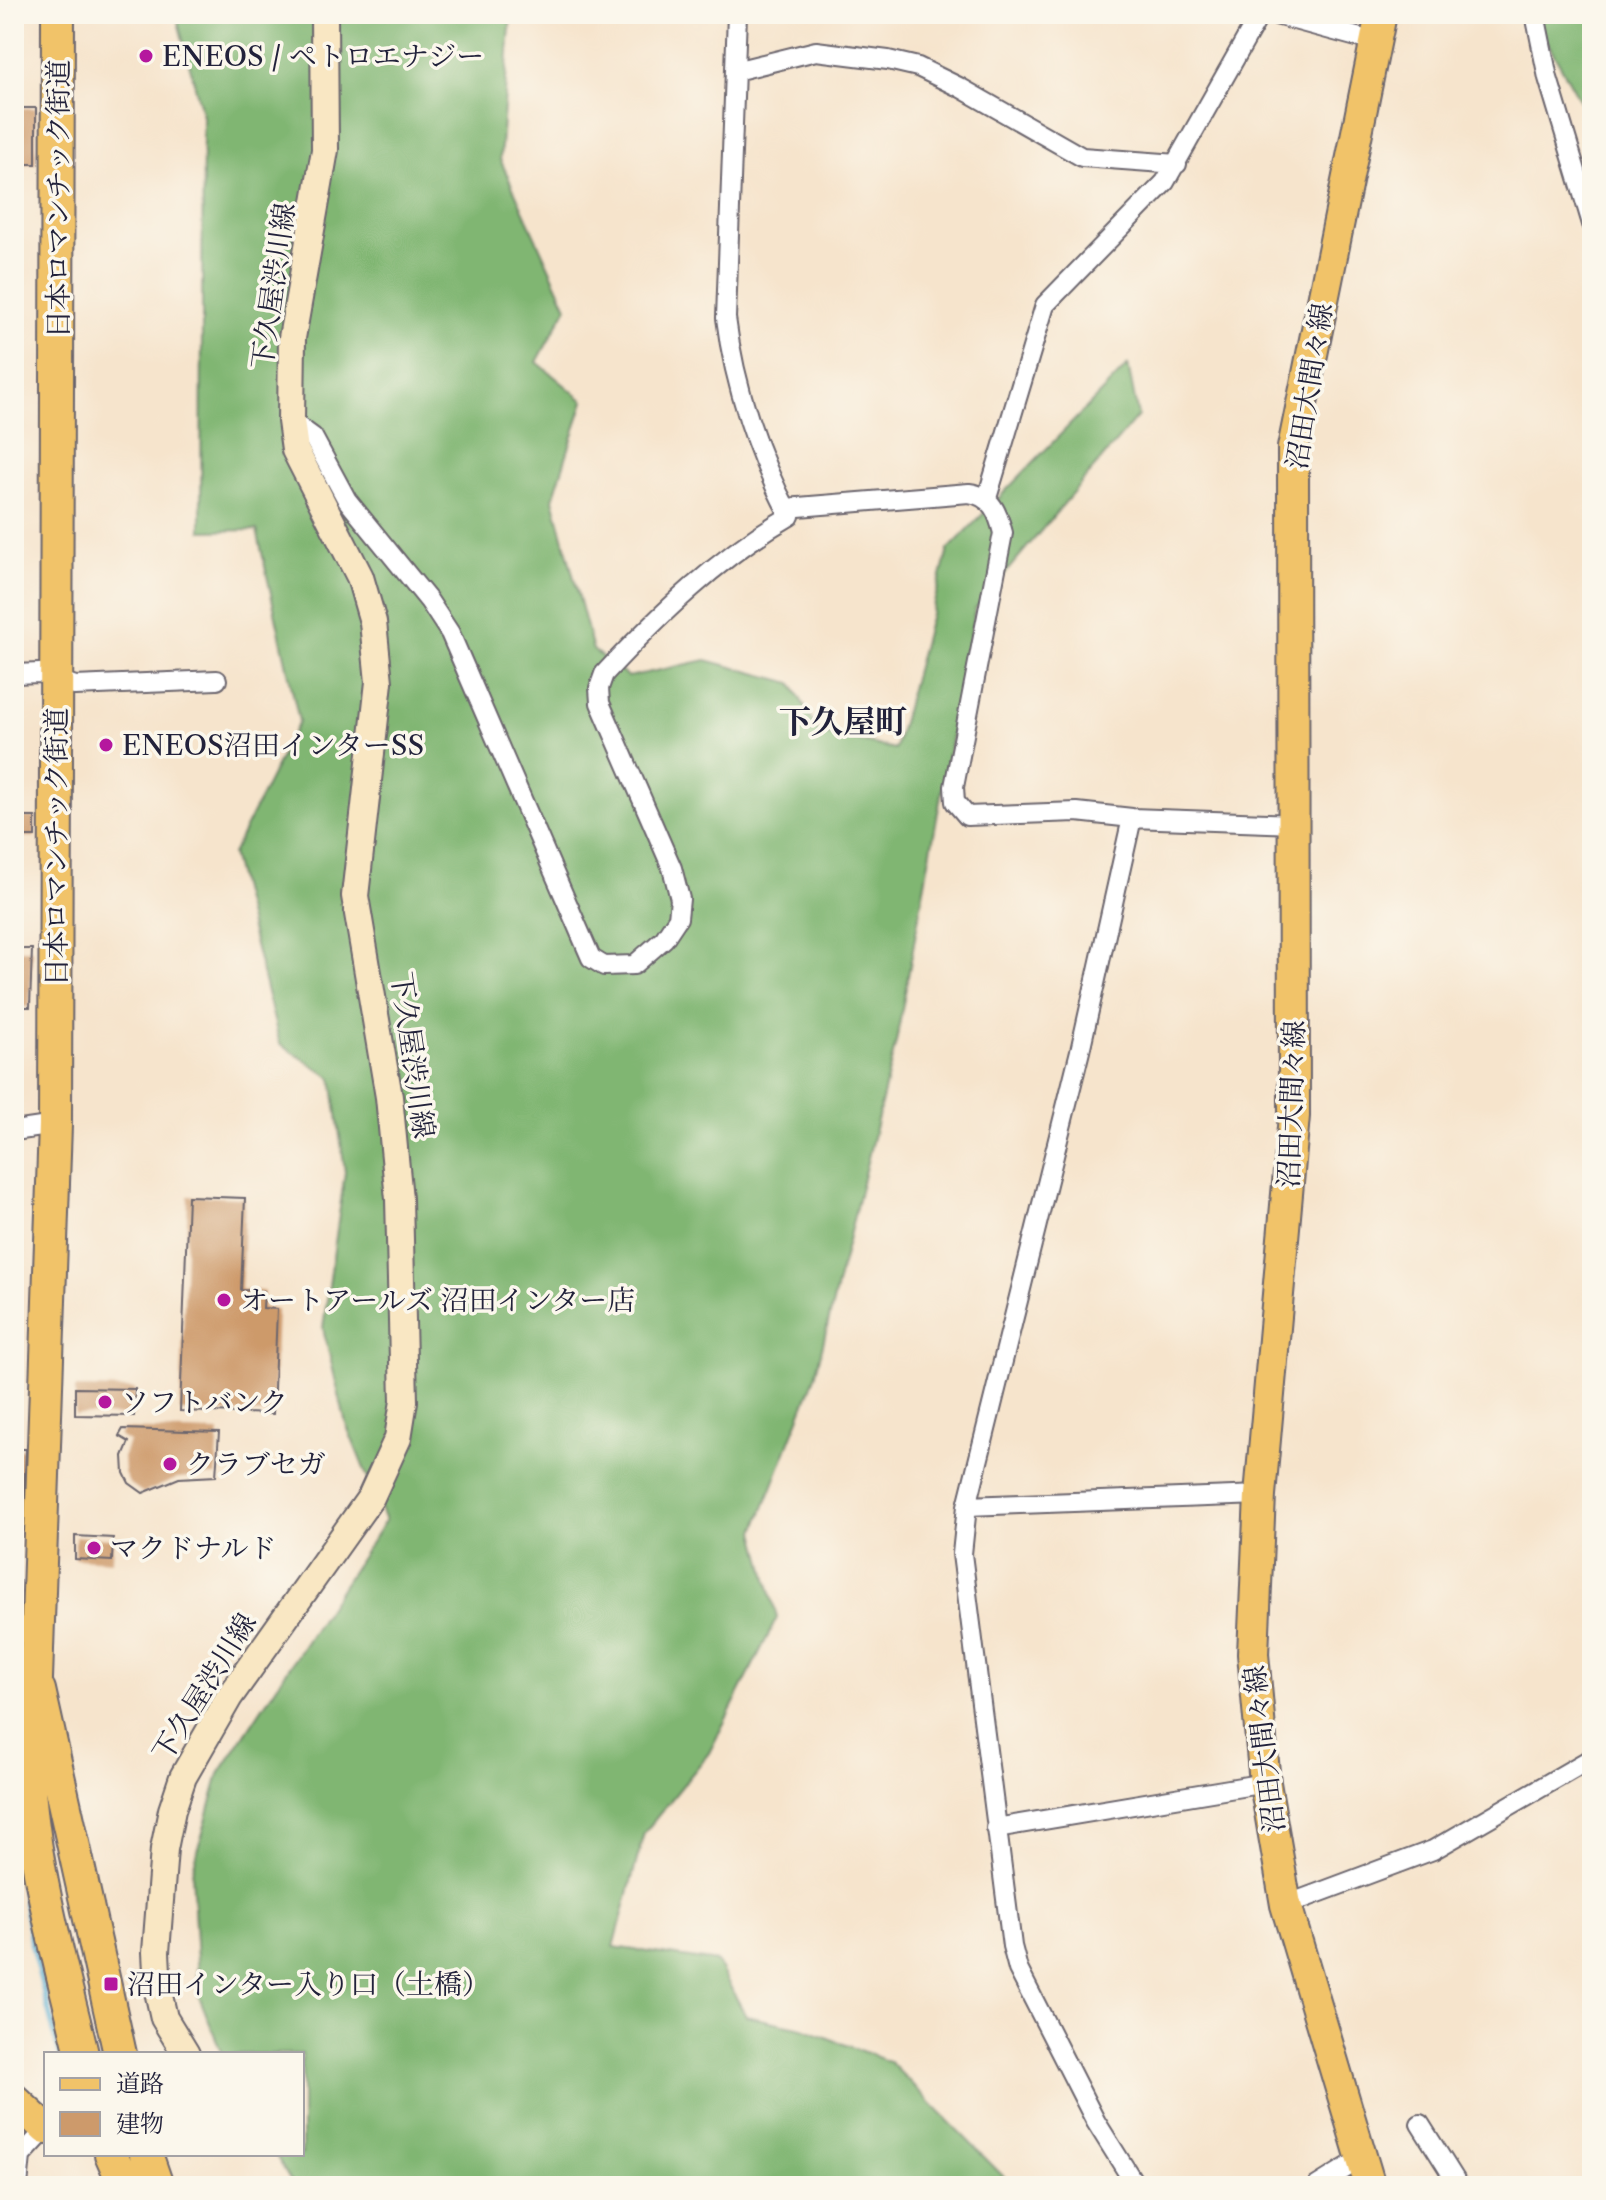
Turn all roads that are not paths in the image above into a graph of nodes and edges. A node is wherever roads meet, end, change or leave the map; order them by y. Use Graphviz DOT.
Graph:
graph roads {
  1 [pos="58,14"];
  2 [pos="324,14"];
  3 [pos="737,14"];
  4 [pos="1260,14"];
  5 [pos="1272,14"];
  6 [pos="1535,14"];
  7 [pos="1378,28"];
  8 [pos="735,71"];
  9 [pos="1177,164"];
  10 [pos="1592,224"];
  11 [pos="291,421"];
  12 [pos="987,498"];
  13 [pos="786,508"];
  14 [pos="14,674"];
  15 [pos="57,678"];
  16 [pos="217,680"];
  17 [pos="1132,818"];
  18 [pos="1295,824"];
  19 [pos="55,1125"];
  20 [pos="14,1131"];
  21 [pos="1260,1495"];
  22 [pos="967,1506"];
  23 [pos="36,1679"];
  24 [pos="1592,1758"];
  25 [pos="1265,1783"];
  26 [pos="996,1828"];
  27 [pos="1286,1905"];
  28 [pos="82,2052"];
  29 [pos="120,2052"];
  30 [pos="185,2052"];
  31 [pos="14,2099"];
  32 [pos="1420,2124"];
  33 [pos="44,2127"];
  34 [pos="44,2131"];
  35 [pos="112,2156"];
  36 [pos="147,2156"];
  37 [pos="1366,2172"];
  38 [pos="18,2186"];
  39 [pos="125,2186"];
  40 [pos="157,2186"];
  41 [pos="1136,2186"];
  42 [pos="1317,2186"];
  43 [pos="1459,2186"];
  1 -- 15 [label="highway, 日本ロマンチック街道"];
  2 -- 11 [label="main road, 下久屋渋川線"];
  3 -- 8 [label="street"];
  4 -- 9 [label="street"];
  5 -- 7 [label="street"];
  6 -- 10 [label="street"];
  7 -- 18 [label="main road, 沼田大間々線"];
  8 -- 9 [label="street"];
  8 -- 13 [label="street"];
  9 -- 12 [label="street"];
  11 -- 13 [label="street"];
  11 -- 30 [label="main road, 下久屋渋川線"];
  12 -- 13 [label="street"];
  12 -- 17 [label="street"];
  14 -- 15 [label="street"];
  15 -- 16 [label="street"];
  15 -- 19 [label="highway, 日本ロマンチック街道"];
  17 -- 18 [label="street"];
  17 -- 22 [label="street"];
  18 -- 21 [label="main road, 沼田大間々線"];
  19 -- 20 [label="street"];
  19 -- 23 [label="highway, 日本ロマンチック街道"];
  21 -- 22 [label="street"];
  21 -- 25 [label="main road, 沼田大間々線"];
  22 -- 26 [label="street"];
  23 -- 28 [label="highway, 日本ロマンチック街道"];
  23 -- 29 [label="highway, 日本ロマンチック街道"];
  24 -- 27 [label="street"];
  25 -- 26 [label="street"];
  25 -- 27 [label="main road, 沼田大間々線"];
  26 -- 41 [label="street"];
  27 -- 37 [label="main road, 沼田大間々線"];
  31 -- 33 [label="main road"];
  32 -- 43 [label="street"];
  34 -- 38 [label="street"];
  35 -- 39 [label="highway"];
  36 -- 40 [label="highway"];
  37 -- 42 [label="street"];
}
